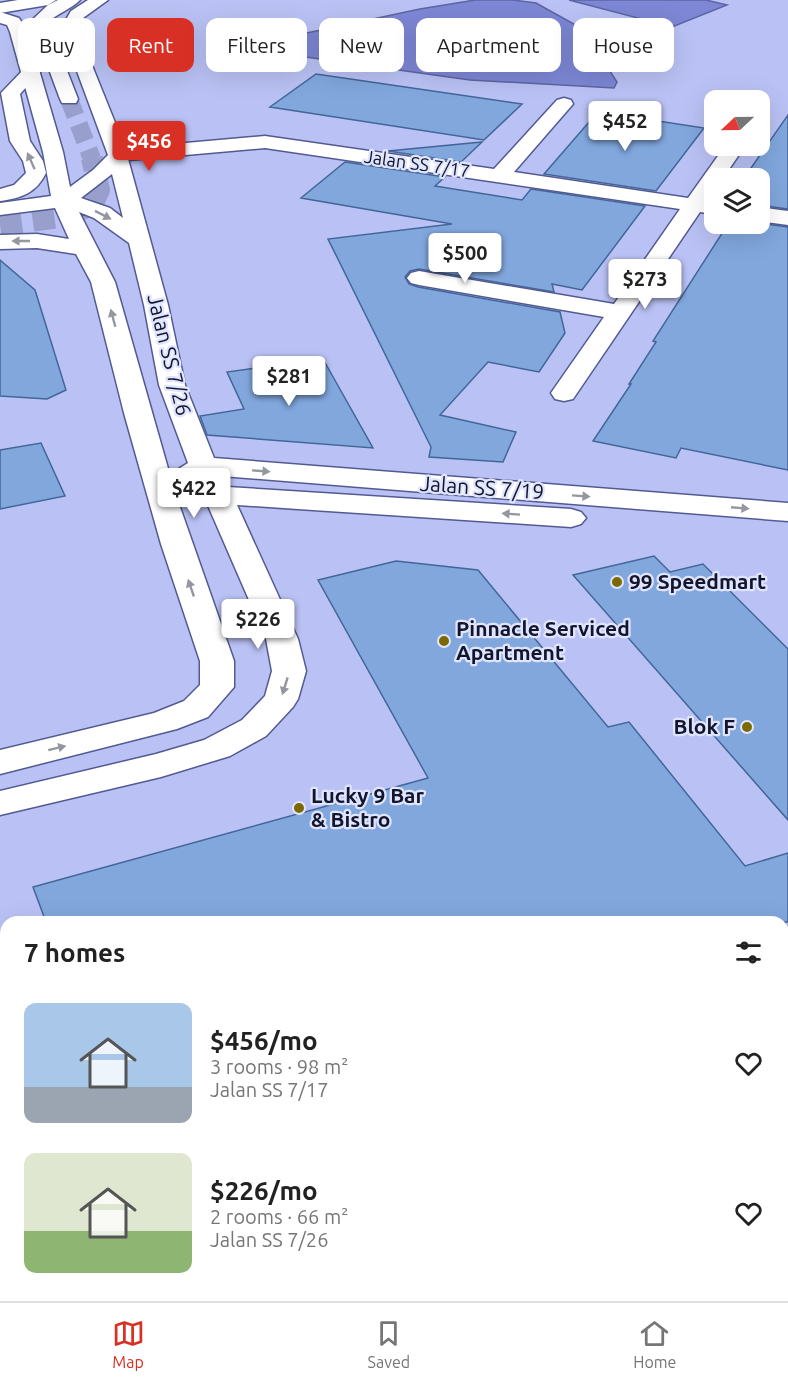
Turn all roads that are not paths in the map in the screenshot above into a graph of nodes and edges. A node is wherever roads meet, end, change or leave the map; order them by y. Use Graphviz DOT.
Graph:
graph roads {
  1 [pos="48,0"];
  2 [pos="72,0"];
  3 [pos="100,0"];
  4 [pos="0,8"];
  5 [pos="0,17"];
  6 [pos="18,30"];
  7 [pos="31,72"];
  8 [pos="69,99"];
  9 [pos="564,104"];
  10 [pos="110,134"];
  11 [pos="176,150"];
  12 [pos="118,155"];
  13 [pos="499,176"];
  14 [pos="123,178"];
  15 [pos="0,195"];
  16 [pos="62,200"];
  17 [pos="704,206"];
  18 [pos="0,209"];
  19 [pos="770,216"];
  20 [pos="788,218"];
  21 [pos="138,239"];
  22 [pos="0,242"];
  23 [pos="84,248"];
  24 [pos="419,278"];
  25 [pos="618,312"];
  26 [pos="564,393"];
  27 [pos="184,484"];
  28 [pos="218,495"];
  29 [pos="788,512"];
  30 [pos="788,535"];
  31 [pos="0,762"];
  32 [pos="0,803"];
  1 -- 4 [label="street"];
  2 -- 8 [label="street"];
  3 -- 10 [label="street, Jalan SS 7/26"];
  5 -- 6 [label="street, Jalan SS 7/26"];
  15 -- 7 [label="street, one-way"];
  7 -- 16 [label="street, Jalan SS 7/26"];
  9 -- 13 [label="street"];
  10 -- 11 [label="street"];
  10 -- 12 [label="street, Jalan SS 7/26"];
  11 -- 12 [label="street, Jalan SS 7/17"];
  11 -- 13 [label="street, Jalan SS 7/17"];
  11 -- 14 [label="street"];
  12 -- 14 [label="street, Jalan SS 7/26"];
  12 -- 16 [label="street"];
  13 -- 17 [label="street, Jalan SS 7/17"];
  14 -- 21 [label="street, Jalan SS 7/26"];
  16 -- 18 [label="street"];
  16 -- 21 [label="street, one-way"];
  16 -- 23 [label="street, Jalan SS 7/26"];
  17 -- 25 [label="street"];
  19 -- 20 [label="street"];
  21 -- 27 [label="street, Jalan SS 7/26"];
  23 -- 22 [label="street, one-way"];
  27 -- 23 [label="street, Jalan SS 7/26, one-way"];
  24 -- 25 [label="street"];
  25 -- 26 [label="street"];
  27 -- 28 [label="street, Jalan SS 7/19"];
  27 -- 29 [label="street, Jalan SS 7/19, one-way"];
  31 -- 27 [label="street, Jalan SS 7/26, one-way"];
  30 -- 28 [label="street, Jalan SS 7/19, one-way"];
  28 -- 32 [label="street, one-way"];
}
